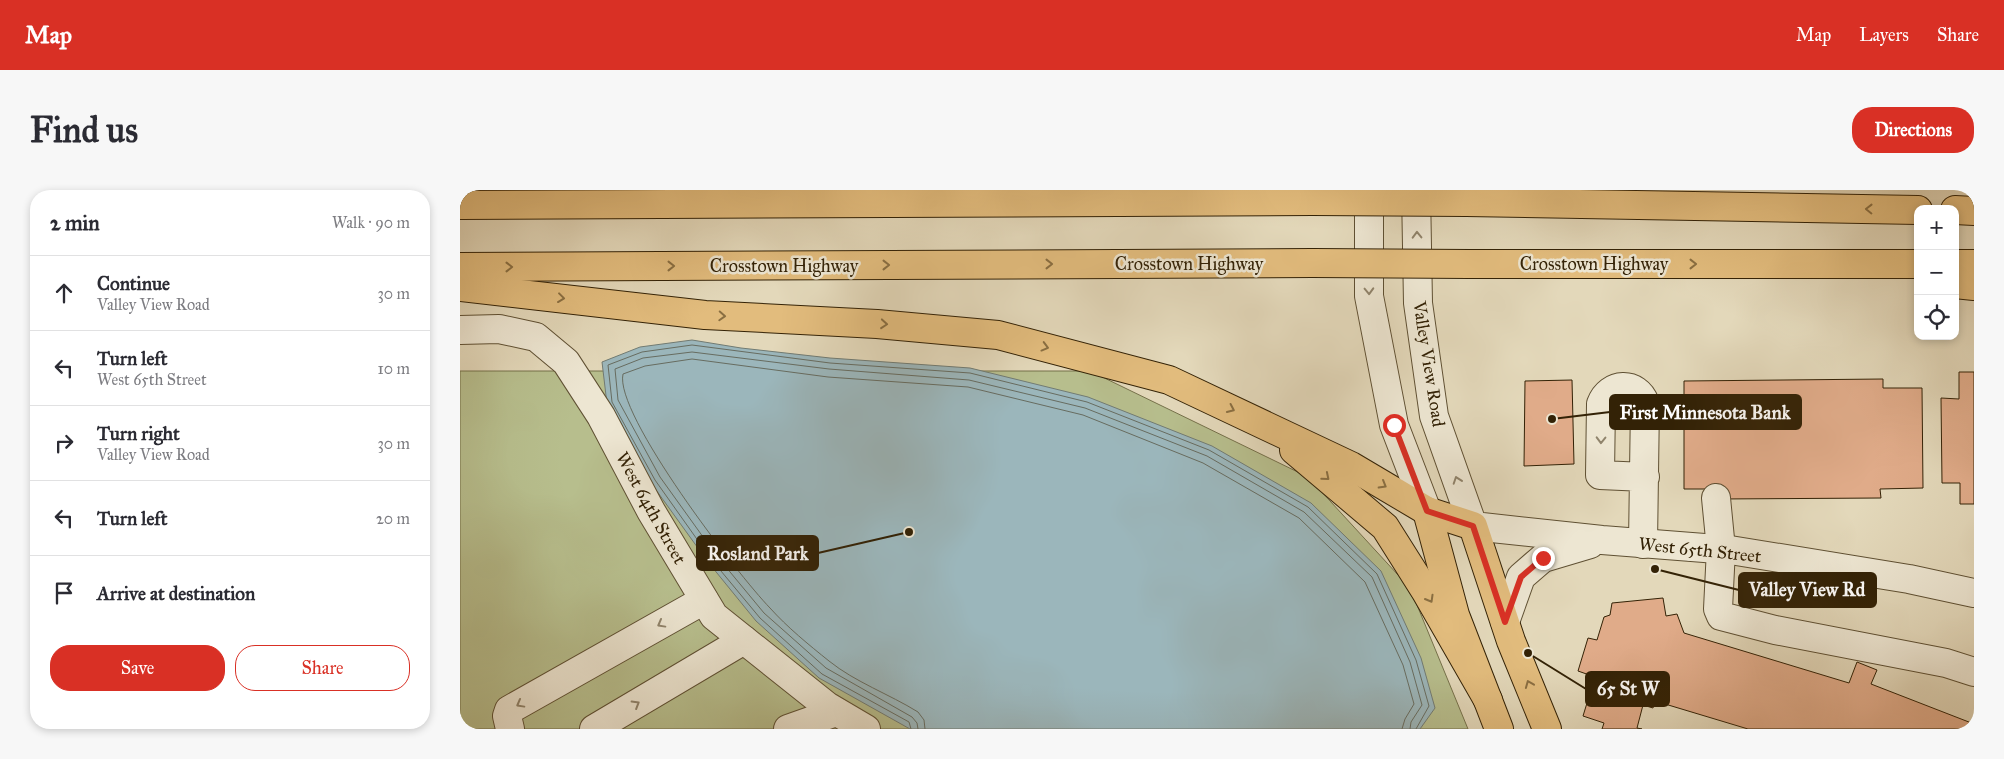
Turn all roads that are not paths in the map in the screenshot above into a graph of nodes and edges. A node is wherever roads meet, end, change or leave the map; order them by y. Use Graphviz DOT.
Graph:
graph roads {
  1 [pos="485,190"];
  2 [pos="1369,190"];
  3 [pos="1416,190"];
  4 [pos="1754,190"];
  5 [pos="460,192"];
  6 [pos="1538,203"];
  7 [pos="460,205"];
  8 [pos="1914,210"];
  9 [pos="1959,210"];
  10 [pos="1974,210"];
  11 [pos="1914,264"];
  12 [pos="1959,264"];
  13 [pos="1974,264"];
  14 [pos="1777,265"];
  15 [pos="460,267"];
  16 [pos="1914,280"];
  17 [pos="1959,284"];
  18 [pos="1974,286"];
  19 [pos="460,287"];
  20 [pos="460,330"];
  21 [pos="1262,424"];
  22 [pos="1644,477"];
  23 [pos="1710,498"];
  24 [pos="1427,511"];
  25 [pos="1473,526"];
  26 [pos="1720,537"];
  27 [pos="1602,540"];
  28 [pos="1643,544"];
  29 [pos="1974,594"];
  30 [pos="704,600"];
  31 [pos="1505,622"];
  32 [pos="744,640"];
  33 [pos="1974,672"];
  34 [pos="1488,700"];
  35 [pos="836,712"];
  36 [pos="510,729"];
  37 [pos="594,729"];
  38 [pos="788,729"];
  39 [pos="866,729"];
  40 [pos="1499,729"];
  41 [pos="1547,729"];
  1 -- 5 [label="main road"];
  2 -- 24 [label="street, one-way"];
  25 -- 3 [label="street, Valley View Road, one-way"];
  4 -- 6 [label="main road"];
  6 -- 7 [label="main road, bridge"];
  8 -- 6 [label="main road, one-way"];
  9 -- 10 [label="main road"];
  11 -- 14 [label="main road, Crosstown Highway"];
  12 -- 13 [label="main road"];
  15 -- 14 [label="main road, Crosstown Highway, one-way, bridge"];
  14 -- 16 [label="main road"];
  17 -- 18 [label="main road"];
  19 -- 21 [label="main road, one-way"];
  20 -- 30 [label="street, West 64th Street"];
  21 -- 24 [label="main road, West 65th Street, one-way"];
  21 -- 34 [label="main road, one-way"];
  22 -- 28 [label="street"];
  23 -- 26 [label="street"];
  24 -- 25 [label="main road, West 65th Street"];
  24 -- 34 [label="main road"];
  25 -- 27 [label="street, West 65th Street"];
  25 -- 31 [label="main road, Valley View Road"];
  26 -- 28 [label="street, West 65th Street"];
  26 -- 29 [label="street, West 65th Street"];
  26 -- 33 [label="street"];
  27 -- 28 [label="street, West 65th Street"];
  27 -- 31 [label="street"];
  30 -- 32 [label="street, West 64th Street"];
  30 -- 36 [label="street, one-way"];
  41 -- 31 [label="main road, Valley View Road, one-way"];
  32 -- 35 [label="street, West 64th Street"];
  37 -- 32 [label="street, one-way"];
  34 -- 40 [label="main road"];
  35 -- 38 [label="street"];
  35 -- 39 [label="street, West 64th Street"];
}
